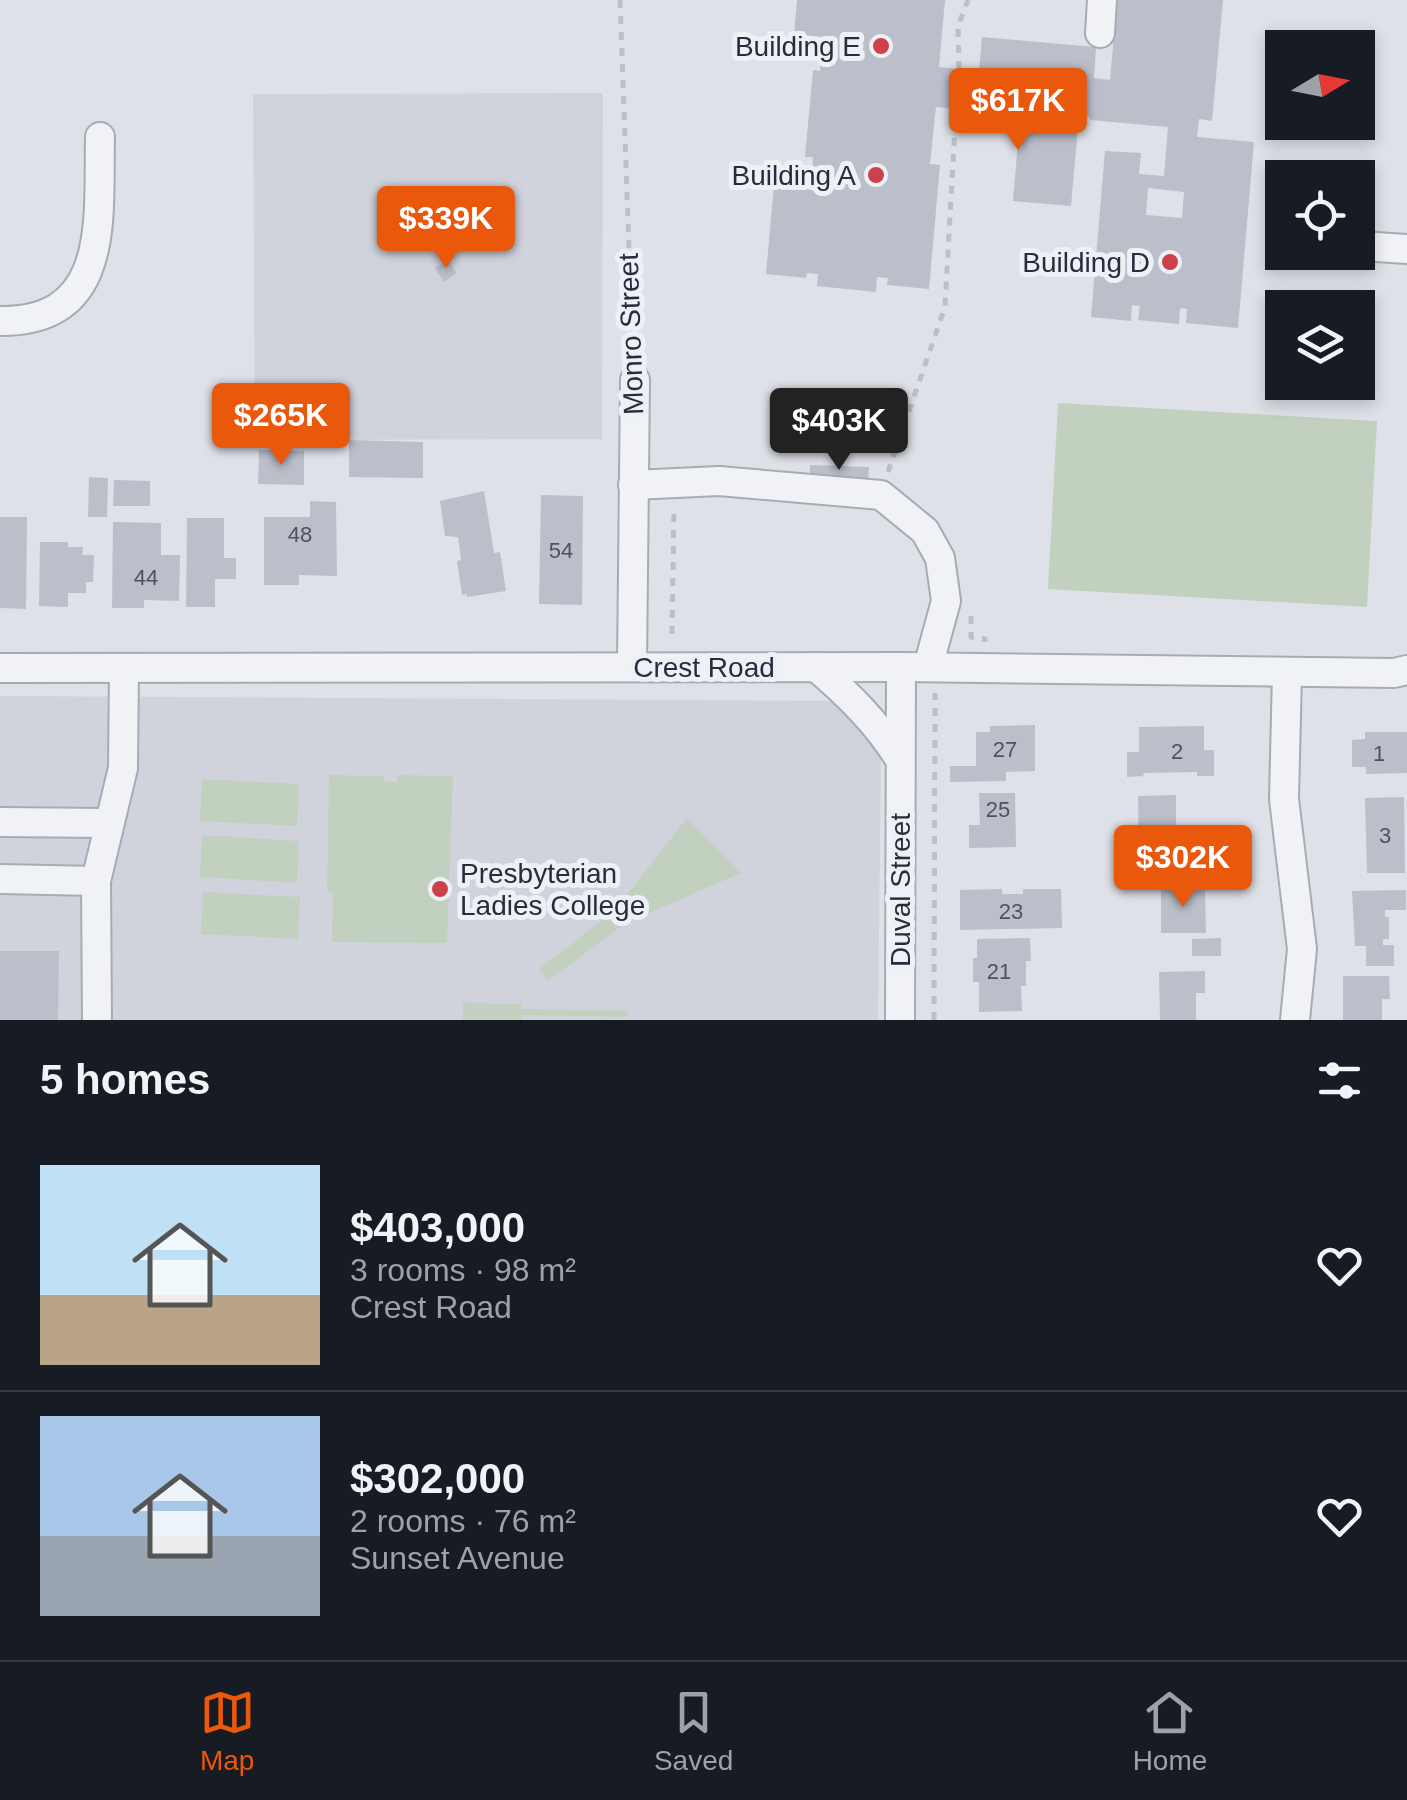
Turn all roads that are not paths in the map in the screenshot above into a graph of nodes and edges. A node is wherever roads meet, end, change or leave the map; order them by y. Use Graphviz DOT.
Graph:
graph roads {
  1 [pos="1102,0"];
  2 [pos="1100,33"];
  3 [pos="100,138"];
  4 [pos="1375,247"];
  5 [pos="1407,249"];
  6 [pos="0,321"];
  7 [pos="634,380"];
  8 [pos="633,485"];
  9 [pos="632,667"];
  10 [pos="816,667"];
  11 [pos="0,668"];
  12 [pos="124,668"];
  13 [pos="1407,670"];
  14 [pos="1287,673"];
  15 [pos="921,675"];
  16 [pos="900,759"];
  17 [pos="0,822"];
  18 [pos="107,823"];
  19 [pos="0,878"];
  20 [pos="96,880"];
  21 [pos="97,1020"];
  22 [pos="900,1020"];
  23 [pos="1295,1020"];
  1 -- 2 [label="street"];
  3 -- 6 [label="street"];
  4 -- 5 [label="street"];
  7 -- 8 [label="street, Monro Street"];
  8 -- 9 [label="street, Monro Street"];
  8 -- 15 [label="street, Duval Street"];
  9 -- 10 [label="street, Crest Road"];
  9 -- 12 [label="street, Crest Road"];
  10 -- 15 [label="street, Crest Road"];
  10 -- 16 [label="street"];
  11 -- 12 [label="street, Crest Road"];
  12 -- 18 [label="street"];
  13 -- 14 [label="street, Crest Road"];
  14 -- 15 [label="street, Crest Road"];
  14 -- 23 [label="street"];
  15 -- 16 [label="street, Duval Street"];
  16 -- 22 [label="street, Duval Street"];
  17 -- 18 [label="street"];
  18 -- 20 [label="street"];
  19 -- 20 [label="street"];
  20 -- 21 [label="street"];
}
